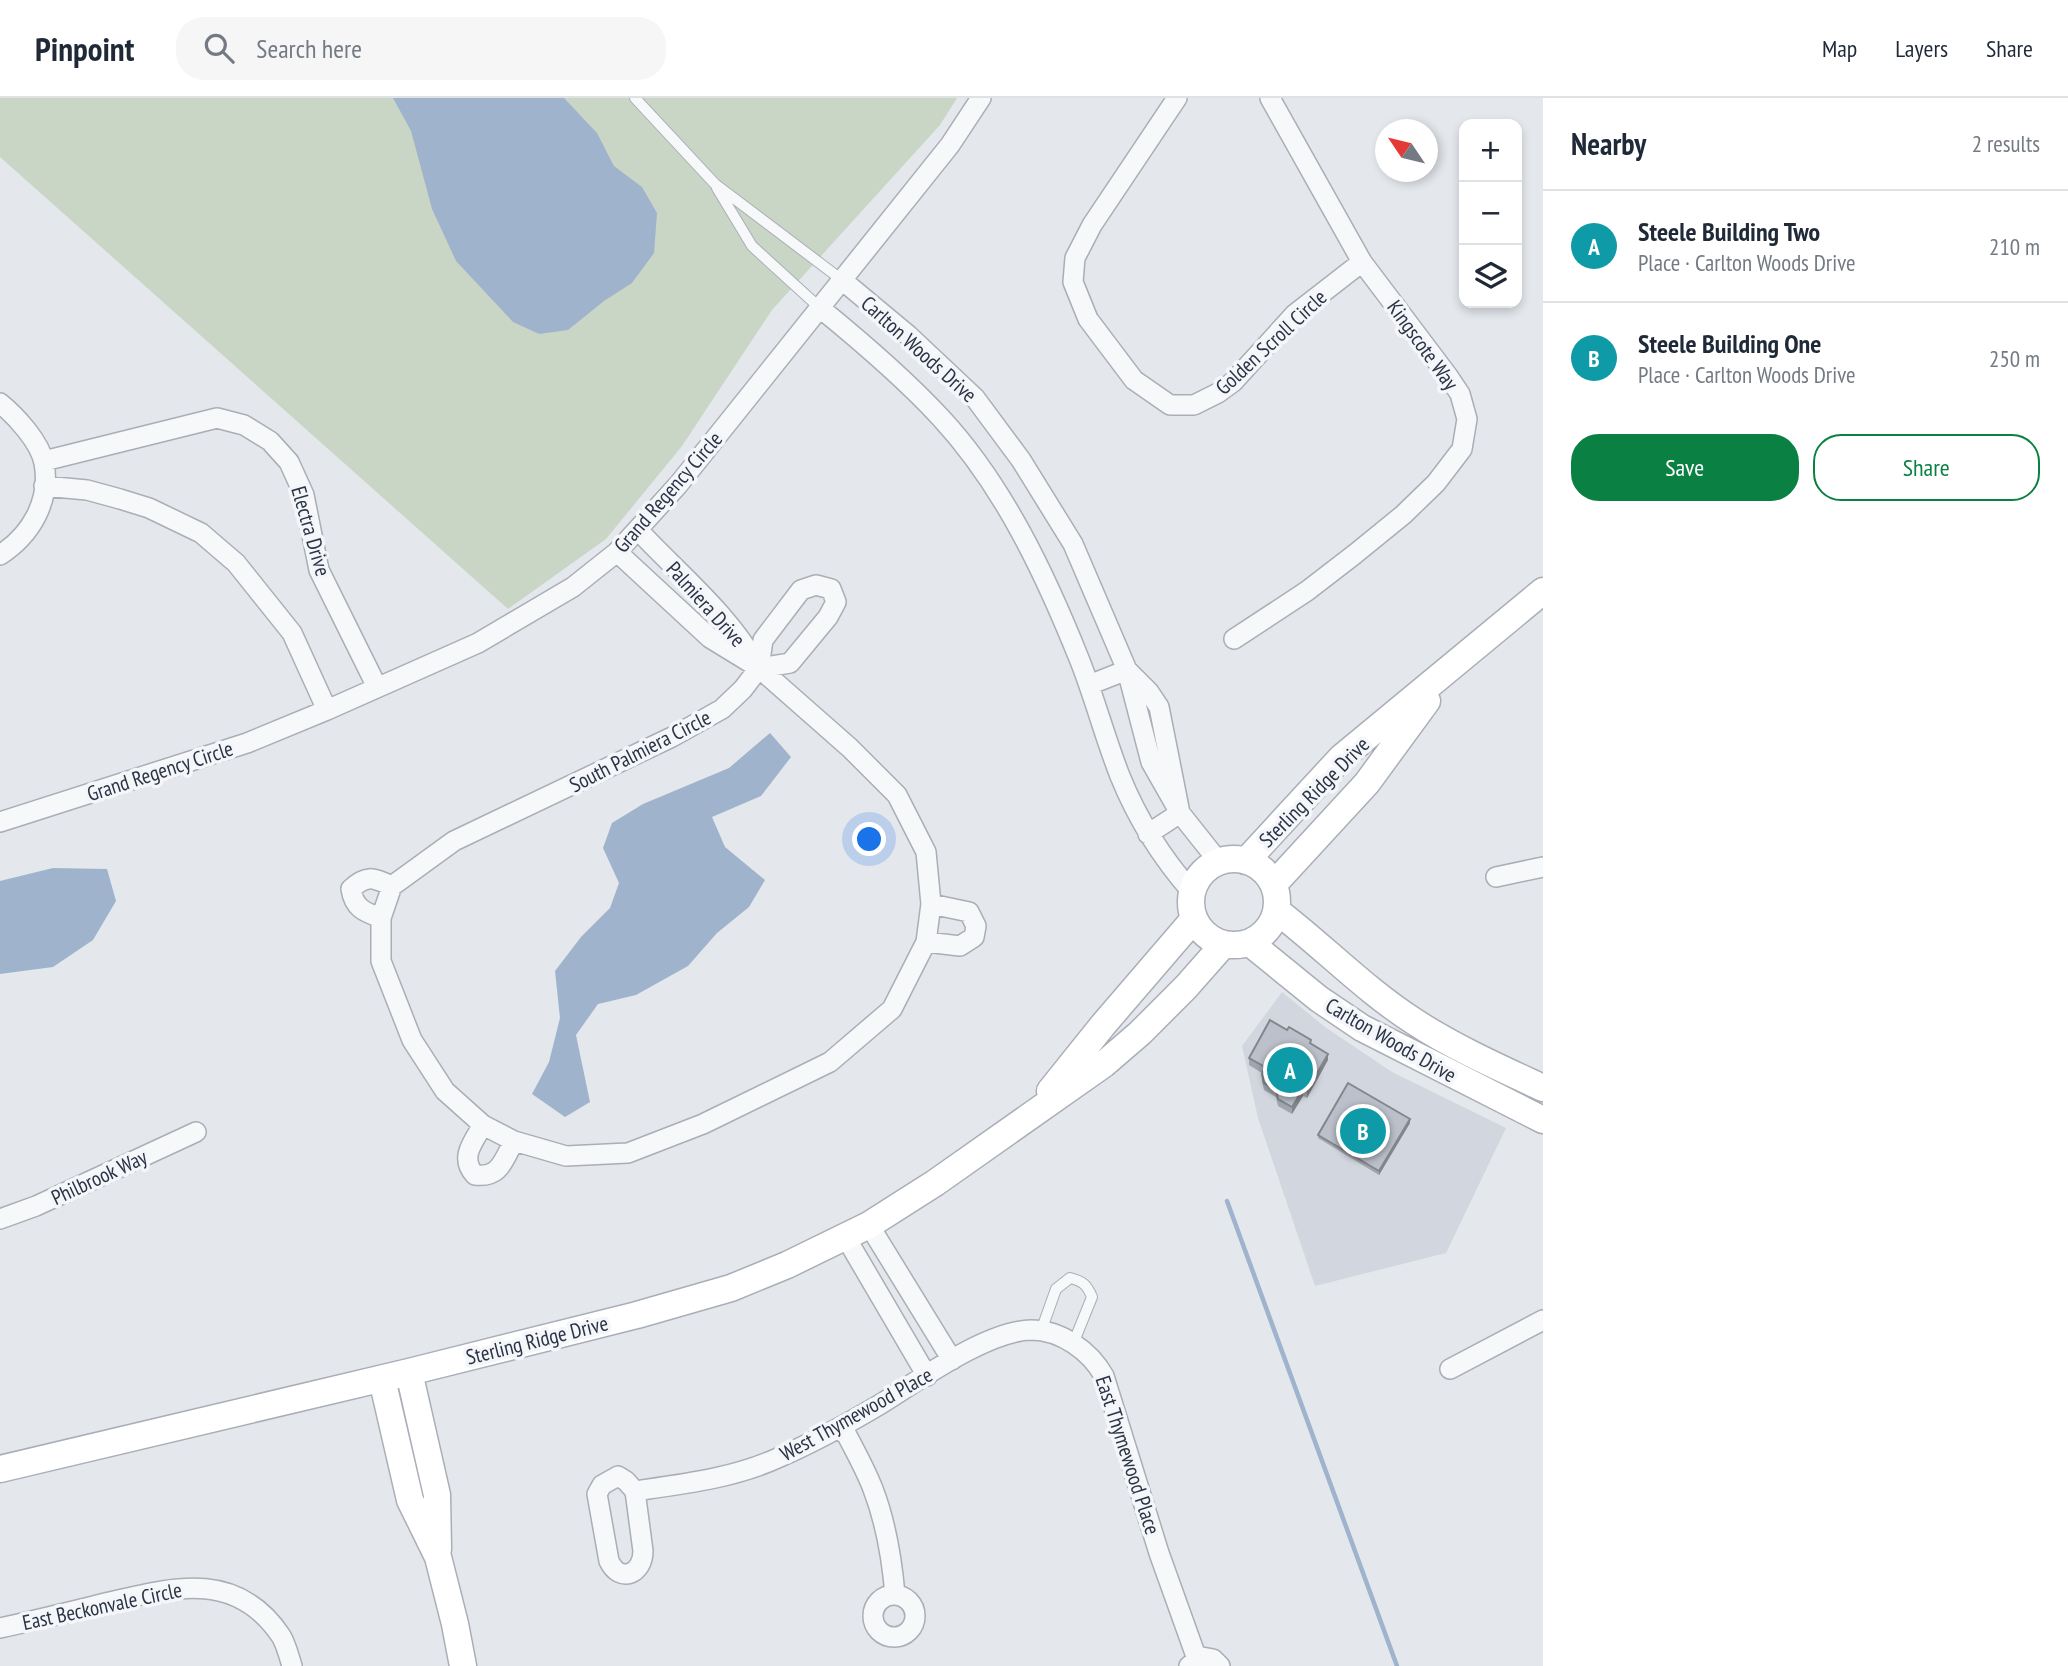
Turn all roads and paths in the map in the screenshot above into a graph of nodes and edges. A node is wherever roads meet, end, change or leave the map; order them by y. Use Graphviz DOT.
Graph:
graph roads {
  1 [pos="635,98"];
  2 [pos="981,98"];
  3 [pos="1177,98"];
  4 [pos="1270,98"];
  5 [pos="715,184"];
  6 [pos="1362,262"];
  7 [pos="842,280"];
  8 [pos="820,308"];
  9 [pos="0,402"];
  10 [pos="44,461"];
  11 [pos="44,485"];
  12 [pos="638,530"];
  13 [pos="617,552"];
  14 [pos="0,555"];
  15 [pos="1543,591"];
  16 [pos="1234,639"];
  17 [pos="759,668"];
  18 [pos="1127,670"];
  19 [pos="1448,671"];
  20 [pos="1088,685"];
  21 [pos="377,687"];
  22 [pos="327,710"];
  23 [pos="1180,813"];
  24 [pos="0,822"];
  25 [pos="1148,834"];
  26 [pos="1246,860"];
  27 [pos="1219,862"];
  28 [pos="1543,867"];
  29 [pos="1496,877"];
  30 [pos="1274,884"];
  31 [pos="392,886"];
  32 [pos="1192,892"];
  33 [pos="932,904"];
  34 [pos="1277,911"];
  35 [pos="381,918"];
  36 [pos="1194,919"];
  37 [pos="926,942"];
  38 [pos="1250,943"];
  39 [pos="1223,944"];
  40 [pos="1484,1061"];
  41 [pos="1473,1086"];
  42 [pos="1543,1088"];
  43 [pos="1034,1112"];
  44 [pos="1543,1120"];
  45 [pos="483,1125"];
  46 [pos="196,1132"];
  47 [pos="514,1141"];
  48 [pos="0,1219"];
  49 [pos="869,1225"];
  50 [pos="845,1236"];
  51 [pos="1543,1320"];
  52 [pos="1041,1331"];
  53 [pos="1073,1344"];
  54 [pos="953,1360"];
  55 [pos="1450,1369"];
  56 [pos="409,1372"];
  57 [pos="927,1376"];
  58 [pos="382,1379"];
  59 [pos="842,1426"];
  60 [pos="0,1469"];
  61 [pos="635,1491"];
  62 [pos="438,1558"];
  63 [pos="895,1595"];
  64 [pos="0,1628"];
  65 [pos="1193,1662"];
  66 [pos="292,1666"];
  67 [pos="463,1666"];
  68 [pos="1220,1666"];
  1 -- 5 [label="lane, Carlton Woods Drive"];
  2 -- 7 [label="street, Grand Regency Circle"];
  3 -- 6 [label="street, Golden Scroll Circle"];
  4 -- 6 [label="street, Kingscote Way"];
  5 -- 7 [label="lane, Carlton Woods Drive"];
  5 -- 8 [label="lane, Carlton Woods Drive"];
  6 -- 16 [label="street, Kingscote Way"];
  7 -- 8 [label="street, Grand Regency Circle"];
  7 -- 18 [label="street, Carlton Woods Drive"];
  8 -- 12 [label="street, Grand Regency Circle"];
  8 -- 20 [label="street, Carlton Woods Drive"];
  9 -- 10 [label="street"];
  10 -- 11 [label="street"];
  10 -- 21 [label="street, Electra Drive"];
  11 -- 14 [label="street"];
  11 -- 22 [label="street"];
  12 -- 13 [label="street, Grand Regency Circle"];
  12 -- 17 [label="street, Palmiera Drive"];
  13 -- 17 [label="street, Palmiera Drive"];
  13 -- 21 [label="street, Grand Regency Circle"];
  15 -- 19 [label="street, Sterling Ridge Drive"];
  17 -- 17 [label="street"];
  17 -- 31 [label="street, South Palmiera Circle"];
  17 -- 33 [label="street"];
  18 -- 20 [label="street"];
  18 -- 23 [label="street, Carlton Woods Drive"];
  19 -- 26 [label="street, Sterling Ridge Drive"];
  19 -- 30 [label="street, Sterling Ridge Drive"];
  20 -- 25 [label="street, Carlton Woods Drive"];
  21 -- 22 [label="street, Grand Regency Circle"];
  22 -- 24 [label="street, Grand Regency Circle"];
  23 -- 25 [label="street"];
  23 -- 27 [label="street, Carlton Woods Drive"];
  25 -- 32 [label="street, Carlton Woods Drive"];
  26 -- 27 [label="street"];
  26 -- 30 [label="street"];
  27 -- 32 [label="street"];
  28 -- 29 [label="street"];
  30 -- 34 [label="street"];
  31 -- 35 [label="street"];
  31 -- 35 [label="street"];
  32 -- 36 [label="street"];
  33 -- 37 [label="street"];
  33 -- 37 [label="street"];
  34 -- 38 [label="street"];
  34 -- 40 [label="street, Carlton Woods Drive"];
  35 -- 45 [label="street"];
  36 -- 39 [label="street"];
  36 -- 43 [label="street, Sterling Ridge Drive"];
  37 -- 47 [label="street"];
  38 -- 39 [label="street"];
  38 -- 41 [label="street, Carlton Woods Drive"];
  39 -- 43 [label="street, Sterling Ridge Drive"];
  40 -- 41 [label="street"];
  40 -- 42 [label="street, Carlton Woods Drive"];
  41 -- 44 [label="street, Carlton Woods Drive"];
  43 -- 49 [label="street, Sterling Ridge Drive"];
  45 -- 47 [label="street"];
  45 -- 47 [label="street"];
  46 -- 48 [label="street, Philbrook Way"];
  49 -- 50 [label="street, Sterling Ridge Drive"];
  49 -- 54 [label="street"];
  50 -- 56 [label="street, Sterling Ridge Drive"];
  50 -- 57 [label="street"];
  51 -- 55 [label="street"];
  52 -- 53 [label="street, East Thymewood Place"];
  52 -- 53 [label="lane"];
  52 -- 54 [label="street, East Thymewood Place"];
  53 -- 65 [label="street, East Thymewood Place"];
  54 -- 57 [label="street, West Thymewood Place"];
  56 -- 58 [label="street, Sterling Ridge Drive"];
  56 -- 62 [label="street"];
  57 -- 59 [label="street, West Thymewood Place"];
  58 -- 60 [label="street, Sterling Ridge Drive"];
  58 -- 62 [label="street"];
  59 -- 61 [label="street, West Thymewood Place"];
  59 -- 63 [label="street"];
  62 -- 67 [label="street"];
  64 -- 66 [label="street, East Beckonvale Circle"];
  65 -- 68 [label="street, East Thymewood Place"];
}
